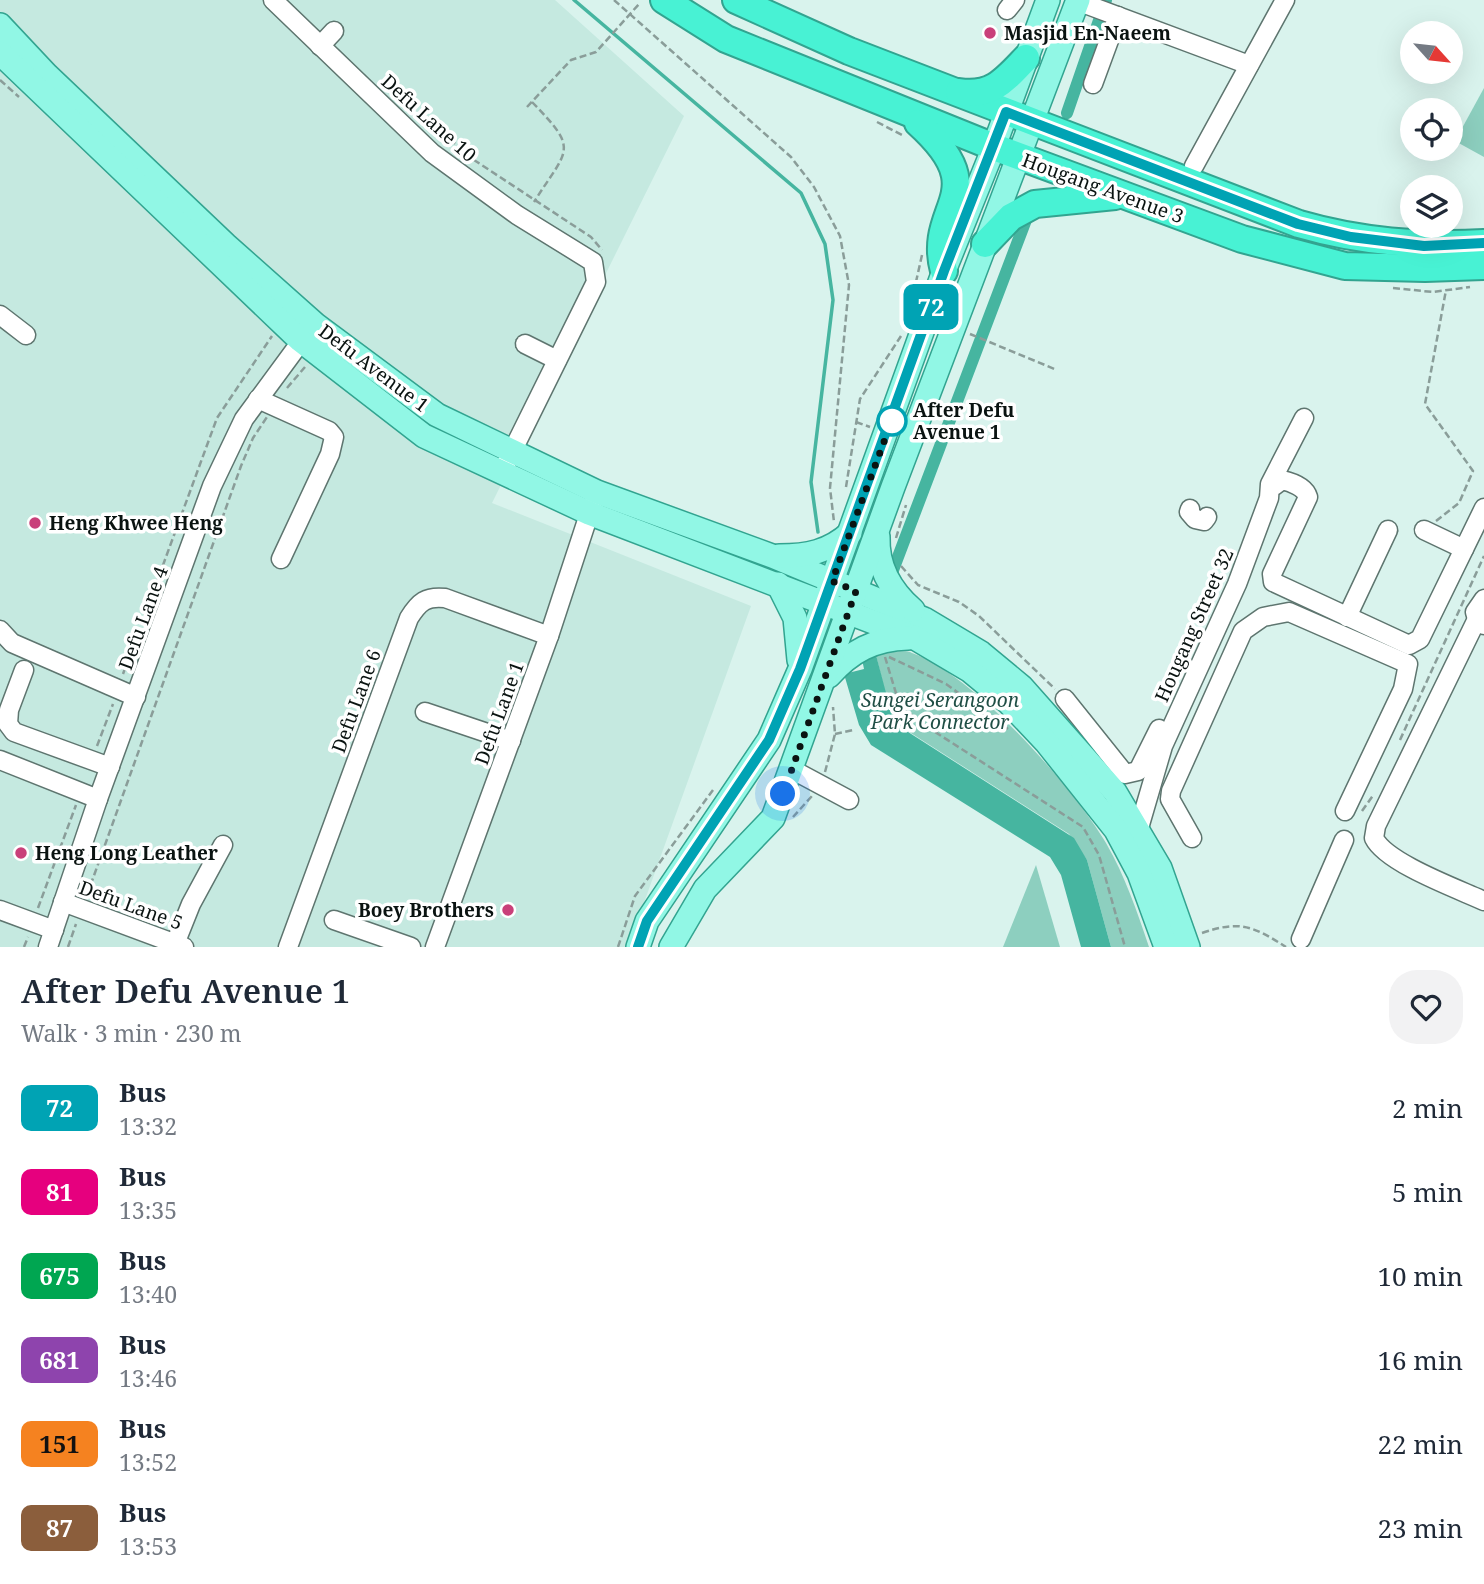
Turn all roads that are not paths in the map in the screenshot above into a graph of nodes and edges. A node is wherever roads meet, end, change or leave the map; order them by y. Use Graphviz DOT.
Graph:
graph roads {
  1 [pos="273,0"];
  2 [pos="736,0"];
  3 [pos="1048,0"];
  4 [pos="1285,0"];
  5 [pos="651,2"];
  6 [pos="1083,3"];
  7 [pos="1116,16"];
  8 [pos="0,25"];
  9 [pos="334,31"];
  10 [pos="320,46"];
  11 [pos="0,53"];
  12 [pos="1026,58"];
  13 [pos="1250,65"];
  14 [pos="1093,84"];
  15 [pos="947,90"];
  16 [pos="1006,112"];
  17 [pos="1031,122"];
  18 [pos="906,125"];
  19 [pos="1006,152"];
  20 [pos="1194,166"];
  21 [pos="1124,195"];
  22 [pos="1484,243"];
  23 [pos="985,244"];
  24 [pos="571,250"];
  25 [pos="944,271"];
  26 [pos="1478,276"];
  27 [pos="0,315"];
  28 [pos="308,332"];
  29 [pos="26,335"];
  30 [pos="525,344"];
  31 [pos="552,357"];
  32 [pos="266,403"];
  33 [pos="1304,418"];
  34 [pos="506,451"];
  35 [pos="496,472"];
  36 [pos="1271,490"];
  37 [pos="593,503"];
  38 [pos="1484,508"];
  39 [pos="1190,509"];
  40 [pos="1207,517"];
  41 [pos="841,526"];
  42 [pos="1388,530"];
  43 [pos="1424,530"];
  44 [pos="887,535"];
  45 [pos="1464,549"];
  46 [pos="772,556"];
  47 [pos="281,559"];
  48 [pos="778,584"];
  49 [pos="828,591"];
  50 [pos="1484,599"];
  51 [pos="853,601"];
  52 [pos="1347,617"];
  53 [pos="1480,622"];
  54 [pos="919,628"];
  55 [pos="0,629"];
  56 [pos="549,636"];
  57 [pos="800,669"];
  58 [pos="24,670"];
  59 [pos="1192,681"];
  60 [pos="822,683"];
  61 [pos="1215,692"];
  62 [pos="136,697"];
  63 [pos="1065,699"];
  64 [pos="425,712"];
  65 [pos="511,741"];
  66 [pos="1163,746"];
  67 [pos="0,760"];
  68 [pos="110,767"];
  69 [pos="793,769"];
  70 [pos="1115,792"];
  71 [pos="98,799"];
  72 [pos="849,800"];
  73 [pos="1345,811"];
  74 [pos="1139,828"];
  75 [pos="1192,838"];
  76 [pos="1344,840"];
  77 [pos="223,845"];
  78 [pos="1484,901"];
  79 [pos="63,902"];
  80 [pos="0,910"];
  81 [pos="1154,914"];
  82 [pos="334,920"];
  83 [pos="51,938"];
  84 [pos="1184,940"];
  85 [pos="1293,943"];
  86 [pos="180,945"];
  87 [pos="288,947"];
  88 [pos="411,947"];
  89 [pos="435,947"];
  90 [pos="638,947"];
  91 [pos="671,947"];
  92 [pos="1167,947"];
  1 -- 10 [label="street, Defu Lane 10"];
  2 -- 15 [label="highway, Hougang Avenue 3"];
  3 -- 12 [label="main road"];
  4 -- 13 [label="street"];
  5 -- 18 [label="highway, Hougang Avenue 3"];
  6 -- 7 [label="street"];
  6 -- 17 [label="main road"];
  7 -- 13 [label="street"];
  7 -- 14 [label="street"];
  8 -- 28 [label="main road, Defu Avenue 1"];
  9 -- 10 [label="street"];
  10 -- 24 [label="street, Defu Lane 10"];
  11 -- 28 [label="main road, Defu Avenue 1"];
  12 -- 15 [label="highway"];
  12 -- 16 [label="main road"];
  13 -- 20 [label="street"];
  15 -- 16 [label="highway, Hougang Avenue 3"];
  16 -- 17 [label="highway, Hougang Avenue 3"];
  16 -- 19 [label="main road"];
  17 -- 19 [label="main road"];
  17 -- 22 [label="highway, Hougang Avenue 3"];
  18 -- 19 [label="highway, Hougang Avenue 3"];
  18 -- 25 [label="highway"];
  19 -- 21 [label="highway, Hougang Avenue 3"];
  19 -- 23 [label="main road"];
  19 -- 25 [label="main road"];
  21 -- 23 [label="highway"];
  21 -- 26 [label="highway, Hougang Avenue 3"];
  23 -- 44 [label="main road"];
  24 -- 31 [label="street"];
  24 -- 31 [label="street, Defu Lane 10"];
  25 -- 41 [label="main road"];
  27 -- 29 [label="street"];
  28 -- 32 [label="street, Defu Lane 4"];
  28 -- 34 [label="main road, Defu Avenue 1"];
  28 -- 35 [label="main road, Defu Avenue 1"];
  30 -- 31 [label="street"];
  31 -- 34 [label="street"];
  32 -- 47 [label="street"];
  32 -- 62 [label="street, Defu Lane 4"];
  33 -- 36 [label="street"];
  34 -- 35 [label="street"];
  34 -- 37 [label="main road, Defu Avenue 1"];
  35 -- 37 [label="main road, Defu Avenue 1"];
  36 -- 52 [label="street"];
  36 -- 59 [label="street, Hougang Street 32"];
  36 -- 63 [label="street"];
  37 -- 46 [label="main road, Defu Avenue 1"];
  37 -- 48 [label="main road, Defu Avenue 1"];
  37 -- 56 [label="street, Defu Lane 1"];
  38 -- 45 [label="street"];
  39 -- 40 [label="street"];
  41 -- 46 [label="main road"];
  41 -- 49 [label="main road"];
  42 -- 52 [label="street"];
  43 -- 45 [label="street"];
  44 -- 51 [label="main road"];
  44 -- 54 [label="main road"];
  45 -- 52 [label="street"];
  46 -- 49 [label="main road, Defu Avenue 1"];
  48 -- 49 [label="main road, Defu Avenue 1"];
  48 -- 57 [label="main road"];
  49 -- 51 [label="main road"];
  49 -- 57 [label="main road"];
  50 -- 53 [label="street"];
  51 -- 54 [label="main road"];
  51 -- 60 [label="main road"];
  53 -- 78 [label="street"];
  54 -- 60 [label="main road"];
  54 -- 70 [label="main road"];
  54 -- 81 [label="main road"];
  55 -- 62 [label="street"];
  56 -- 65 [label="street, Defu Lane 1"];
  56 -- 87 [label="street, Defu Lane 6"];
  57 -- 90 [label="main road"];
  58 -- 68 [label="street"];
  59 -- 61 [label="street"];
  59 -- 66 [label="street, Hougang Street 32"];
  60 -- 69 [label="main road"];
  61 -- 73 [label="street"];
  61 -- 75 [label="street"];
  62 -- 68 [label="street, Defu Lane 4"];
  64 -- 65 [label="street"];
  65 -- 89 [label="street, Defu Lane 1"];
  66 -- 70 [label="street, Hougang Street 32"];
  66 -- 74 [label="street, Hougang Street 32"];
  67 -- 71 [label="street"];
  68 -- 71 [label="street, Defu Lane 4"];
  69 -- 72 [label="street"];
  69 -- 91 [label="main road"];
  70 -- 74 [label="main road"];
  71 -- 79 [label="street, Defu Lane 4"];
  74 -- 84 [label="main road"];
  76 -- 85 [label="street"];
  77 -- 86 [label="street"];
  79 -- 83 [label="street, Defu Lane 4"];
  79 -- 86 [label="street, Defu Lane 5"];
  80 -- 83 [label="street"];
  81 -- 84 [label="street"];
  81 -- 92 [label="main road"];
  82 -- 88 [label="street"];
}
